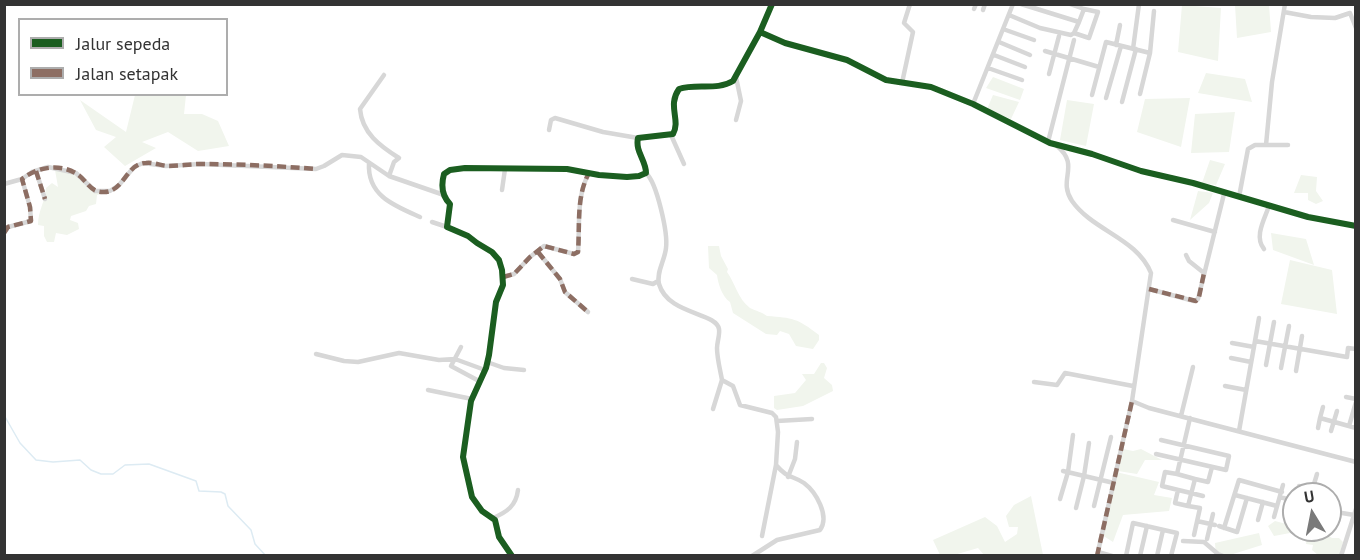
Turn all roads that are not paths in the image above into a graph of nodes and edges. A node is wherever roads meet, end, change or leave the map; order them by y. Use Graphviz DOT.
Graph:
graph roads {
  1 [pos="772,4"];
  2 [pos="910,4"];
  3 [pos="1005,4"];
  4 [pos="1021,4"];
  5 [pos="1070,4"];
  6 [pos="1139,4"];
  7 [pos="1285,4"];
  8 [pos="1012,5"];
  9 [pos="1084,9"];
  10 [pos="1154,11"];
  11 [pos="1284,12"];
  12 [pos="1009,15"];
  13 [pos="1079,22"];
  14 [pos="1120,25"];
  15 [pos="1356,28"];
  16 [pos="1003,29"];
  17 [pos="760,32"];
  18 [pos="1074,33"];
  19 [pos="1059,36"];
  20 [pos="1034,40"];
  21 [pos="1074,40"];
  22 [pos="999,42"];
  23 [pos="1118,45"];
  24 [pos="1134,49"];
  25 [pos="1045,51"];
  26 [pos="1150,53"];
  27 [pos="1055,54"];
  28 [pos="994,55"];
  29 [pos="1030,55"];
  30 [pos="1070,58"];
  31 [pos="1025,67"];
  32 [pos="1099,67"];
  33 [pos="988,68"];
  34 [pos="1049,74"];
  35 [pos="384,75"];
  36 [pos="736,77"];
  37 [pos="1022,80"];
  38 [pos="902,83"];
  39 [pos="1140,94"];
  40 [pos="1092,95"];
  41 [pos="1106,98"];
  42 [pos="1122,102"];
  43 [pos="973,104"];
  44 [pos="736,120"];
  45 [pos="549,130"];
  46 [pos="671,135"];
  47 [pos="638,138"];
  48 [pos="1048,142"];
  49 [pos="1055,144"];
  50 [pos="1266,145"];
  51 [pos="1288,145"];
  52 [pos="369,163"];
  53 [pos="684,164"];
  54 [pos="505,169"];
  55 [pos="36,171"];
  56 [pos="589,173"];
  57 [pos="646,173"];
  58 [pos="389,176"];
  59 [pos="22,179"];
  60 [pos="4,184"];
  61 [pos="502,190"];
  62 [pos="1224,194"];
  63 [pos="444,195"];
  64 [pos="1239,197"];
  65 [pos="45,199"];
  66 [pos="1269,206"];
  67 [pos="420,218"];
  68 [pos="1173,220"];
  69 [pos="432,222"];
  70 [pos="1356,226"];
  71 [pos="447,227"];
  72 [pos="1215,232"];
  73 [pos="4,233"];
  74 [pos="1264,249"];
  75 [pos="538,252"];
  76 [pos="1186,255"];
  77 [pos="1204,273"];
  78 [pos="503,277"];
  79 [pos="632,279"];
  80 [pos="658,281"];
  81 [pos="1149,289"];
  82 [pos="588,312"];
  83 [pos="1259,318"];
  84 [pos="1274,322"];
  85 [pos="1289,326"];
  86 [pos="1302,336"];
  87 [pos="1232,343"];
  88 [pos="1255,344"];
  89 [pos="1270,344"];
  90 [pos="1285,346"];
  91 [pos="461,347"];
  92 [pos="1300,349"];
  93 [pos="1356,349"];
  94 [pos="316,354"];
  95 [pos="1231,358"];
  96 [pos="454,359"];
  97 [pos="487,362"];
  98 [pos="1251,362"];
  99 [pos="1266,365"];
  100 [pos="1193,367"];
  101 [pos="1281,368"];
  102 [pos="485,370"];
  103 [pos="524,370"];
  104 [pos="1296,371"];
  105 [pos="722,380"];
  106 [pos="479,381"];
  107 [pos="1034,382"];
  108 [pos="1133,386"];
  109 [pos="1225,386"];
  110 [pos="428,390"];
  111 [pos="1246,390"];
  112 [pos="1346,397"];
  113 [pos="472,399"];
  114 [pos="1132,401"];
  115 [pos="1356,401"];
  116 [pos="1323,407"];
  117 [pos="713,409"];
  118 [pos="1337,411"];
  119 [pos="1181,416"];
  120 [pos="1190,418"];
  121 [pos="1320,418"];
  122 [pos="812,419"];
  123 [pos="777,422"];
  124 [pos="1334,422"];
  125 [pos="1347,426"];
  126 [pos="1318,428"];
  127 [pos="1356,428"];
  128 [pos="1239,431"];
  129 [pos="1331,431"];
  130 [pos="1344,434"];
  131 [pos="1073,435"];
  132 [pos="1111,437"];
  133 [pos="1161,440"];
  134 [pos="797,442"];
  135 [pos="1089,443"];
  136 [pos="1184,445"];
  137 [pos="1156,454"];
  138 [pos="1180,459"];
  139 [pos="1356,462"];
  140 [pos="776,465"];
  141 [pos="1212,467"];
  142 [pos="1065,472"];
  143 [pos="1177,474"];
  144 [pos="1317,474"];
  145 [pos="1084,476"];
  146 [pos="788,477"];
  147 [pos="1195,479"];
  148 [pos="1101,480"];
  149 [pos="1315,482"];
  150 [pos="1114,483"];
  151 [pos="518,490"];
  152 [pos="1178,490"];
  153 [pos="1282,490"];
  154 [pos="1191,493"];
  155 [pos="1281,494"];
  156 [pos="1235,495"];
  157 [pos="1203,496"];
  158 [pos="1247,498"];
  159 [pos="1060,499"];
  160 [pos="1263,502"];
  161 [pos="1094,506"];
  162 [pos="1188,506"];
  163 [pos="1278,506"];
  164 [pos="1076,508"];
  165 [pos="1229,512"];
  166 [pos="1355,512"];
  167 [pos="1213,514"];
  168 [pos="1242,516"];
  169 [pos="1274,517"];
  170 [pos="493,518"];
  171 [pos="1258,520"];
  172 [pos="1197,521"];
  173 [pos="1147,526"];
  174 [pos="1217,526"];
  175 [pos="1163,530"];
  176 [pos="1194,535"];
  177 [pos="762,536"];
  178 [pos="1207,539"];
  179 [pos="1184,541"];
  180 [pos="1098,554"];
  181 [pos="512,555"];
  182 [pos="752,555"];
  183 [pos="1113,555"];
  184 [pos="1126,555"];
  185 [pos="1140,555"];
  186 [pos="1157,555"];
  187 [pos="1172,555"];
  188 [pos="1223,555"];
  189 [pos="1341,555"];
  1 -- 17 [label="street"];
  2 -- 38 [label="street"];
  3 -- 8 [label="street"];
  4 -- 13 [label="street"];
  5 -- 9 [label="street"];
  6 -- 24 [label="street"];
  7 -- 11 [label="street"];
  8 -- 12 [label="street"];
  9 -- 13 [label="street"];
  9 -- 18 [label="street"];
  10 -- 26 [label="street"];
  11 -- 15 [label="street"];
  11 -- 50 [label="street"];
  12 -- 16 [label="street"];
  12 -- 18 [label="street"];
  13 -- 18 [label="street"];
  14 -- 23 [label="street"];
  16 -- 20 [label="street"];
  16 -- 22 [label="street"];
  17 -- 36 [label="street"];
  17 -- 38 [label="street"];
  19 -- 27 [label="street"];
  21 -- 30 [label="street"];
  22 -- 28 [label="street"];
  22 -- 29 [label="street"];
  23 -- 24 [label="street"];
  23 -- 32 [label="street"];
  23 -- 41 [label="street"];
  24 -- 26 [label="street"];
  24 -- 42 [label="street"];
  25 -- 27 [label="street"];
  26 -- 39 [label="street"];
  27 -- 30 [label="street"];
  27 -- 34 [label="street"];
  28 -- 31 [label="street"];
  28 -- 33 [label="street"];
  30 -- 32 [label="street"];
  30 -- 48 [label="street"];
  32 -- 40 [label="street"];
  33 -- 37 [label="street"];
  33 -- 43 [label="street"];
  35 -- 58 [label="street"];
  36 -- 44 [label="street"];
  36 -- 46 [label="street"];
  38 -- 43 [label="street"];
  43 -- 48 [label="street"];
  45 -- 47 [label="street"];
  46 -- 47 [label="street"];
  46 -- 53 [label="street"];
  47 -- 57 [label="street"];
  48 -- 49 [label="street"];
  49 -- 62 [label="street"];
  49 -- 81 [label="street"];
  50 -- 51 [label="street"];
  50 -- 64 [label="street"];
  52 -- 55 [label="street"];
  52 -- 58 [label="street"];
  52 -- 67 [label="street"];
  54 -- 56 [label="street"];
  54 -- 61 [label="street"];
  54 -- 63 [label="street"];
  55 -- 59 [label="street"];
  55 -- 65 [label="street"];
  56 -- 57 [label="street"];
  56 -- 75 [label="street"];
  57 -- 80 [label="street"];
  58 -- 63 [label="street"];
  59 -- 60 [label="street"];
  59 -- 73 [label="street"];
  62 -- 64 [label="street"];
  62 -- 72 [label="street"];
  63 -- 71 [label="street"];
  64 -- 66 [label="street"];
  66 -- 70 [label="street"];
  66 -- 74 [label="street"];
  68 -- 72 [label="street"];
  69 -- 71 [label="street"];
  71 -- 78 [label="street"];
  72 -- 77 [label="street"];
  75 -- 78 [label="street"];
  75 -- 82 [label="street"];
  76 -- 77 [label="street"];
  77 -- 81 [label="street"];
  78 -- 97 [label="street"];
  79 -- 80 [label="street"];
  80 -- 105 [label="street"];
  81 -- 108 [label="street"];
  83 -- 88 [label="street"];
  84 -- 89 [label="street"];
  85 -- 90 [label="street"];
  86 -- 92 [label="street"];
  87 -- 88 [label="street"];
  88 -- 89 [label="street"];
  88 -- 98 [label="street"];
  89 -- 90 [label="street"];
  89 -- 99 [label="street"];
  90 -- 92 [label="street"];
  90 -- 101 [label="street"];
  91 -- 96 [label="street"];
  92 -- 93 [label="street"];
  92 -- 104 [label="street"];
  94 -- 96 [label="street"];
  95 -- 98 [label="street"];
  96 -- 102 [label="street"];
  96 -- 106 [label="street"];
  97 -- 102 [label="street"];
  97 -- 103 [label="street"];
  98 -- 111 [label="street"];
  100 -- 119 [label="street"];
  102 -- 106 [label="street"];
  105 -- 117 [label="street"];
  105 -- 123 [label="street"];
  106 -- 113 [label="street"];
  107 -- 108 [label="street"];
  108 -- 114 [label="street"];
  109 -- 111 [label="street"];
  110 -- 113 [label="street"];
  111 -- 128 [label="street"];
  112 -- 115 [label="street"];
  113 -- 170 [label="street"];
  114 -- 119 [label="street"];
  114 -- 150 [label="street"];
  115 -- 125 [label="street"];
  116 -- 121 [label="street"];
  118 -- 124 [label="street"];
  119 -- 120 [label="street"];
  120 -- 128 [label="street"];
  120 -- 136 [label="street"];
  121 -- 124 [label="street"];
  121 -- 126 [label="street"];
  122 -- 123 [label="street"];
  123 -- 140 [label="street"];
  124 -- 125 [label="street"];
  124 -- 129 [label="street"];
  125 -- 127 [label="street"];
  125 -- 130 [label="street"];
  128 -- 139 [label="street"];
  131 -- 142 [label="street"];
  132 -- 148 [label="street"];
  133 -- 136 [label="street"];
  134 -- 146 [label="street"];
  135 -- 145 [label="street"];
  136 -- 138 [label="street"];
  136 -- 141 [label="street"];
  137 -- 138 [label="street"];
  138 -- 141 [label="street"];
  138 -- 143 [label="street"];
  140 -- 146 [label="street"];
  140 -- 177 [label="street"];
  141 -- 147 [label="street"];
  142 -- 145 [label="street"];
  142 -- 159 [label="street"];
  143 -- 147 [label="street"];
  143 -- 152 [label="street"];
  144 -- 149 [label="street"];
  145 -- 148 [label="street"];
  145 -- 164 [label="street"];
  146 -- 182 [label="street"];
  147 -- 154 [label="street"];
  148 -- 150 [label="street"];
  148 -- 161 [label="street"];
  150 -- 180 [label="street"];
  151 -- 170 [label="street"];
  152 -- 154 [label="street"];
  152 -- 162 [label="street"];
  153 -- 155 [label="street"];
  154 -- 157 [label="street"];
  154 -- 162 [label="street"];
  155 -- 156 [label="street"];
  155 -- 163 [label="street"];
  156 -- 158 [label="street"];
  156 -- 165 [label="street"];
  158 -- 160 [label="street"];
  158 -- 168 [label="street"];
  160 -- 163 [label="street"];
  160 -- 171 [label="street"];
  162 -- 172 [label="street"];
  163 -- 169 [label="street"];
  165 -- 168 [label="street"];
  165 -- 174 [label="street"];
  166 -- 189 [label="street"];
  167 -- 174 [label="street"];
  168 -- 174 [label="street"];
  170 -- 181 [label="street"];
  172 -- 174 [label="street"];
  172 -- 176 [label="street"];
  173 -- 175 [label="street"];
  173 -- 184 [label="street"];
  173 -- 185 [label="street"];
  174 -- 178 [label="street"];
  175 -- 186 [label="street"];
  175 -- 187 [label="street"];
  179 -- 188 [label="street"];
  180 -- 183 [label="street"];
}
